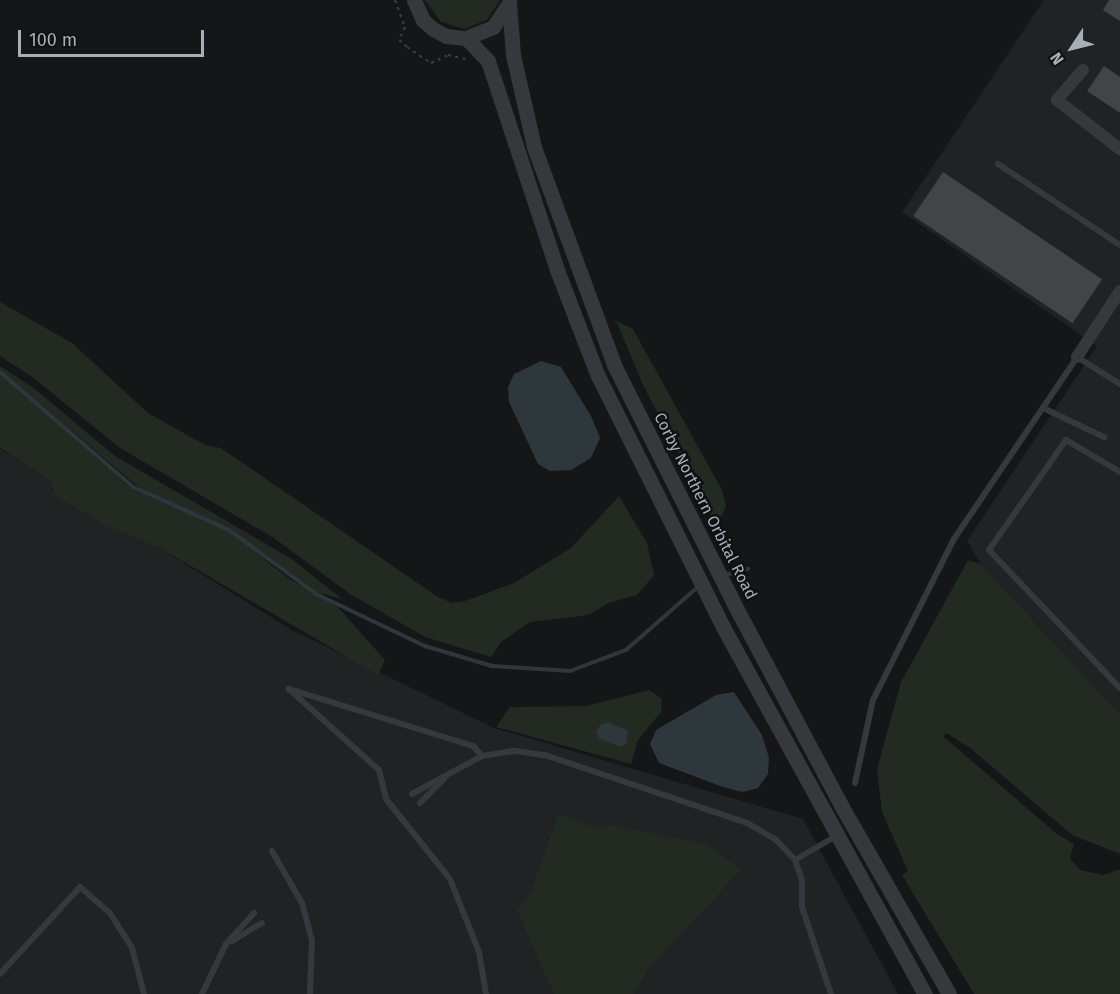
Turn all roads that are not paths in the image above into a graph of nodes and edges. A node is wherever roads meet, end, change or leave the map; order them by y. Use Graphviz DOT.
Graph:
graph roads {
  1 [pos="509,1"];
  2 [pos="412,3"];
  3 [pos="466,38"];
  4 [pos="1083,70"];
  5 [pos="1120,149"];
  6 [pos="998,165"];
  7 [pos="1120,244"];
  8 [pos="1120,291"];
  9 [pos="1077,357"];
  10 [pos="1120,384"];
  11 [pos="1043,408"];
  12 [pos="1104,437"];
  13 [pos="1120,472"];
  14 [pos="1120,688"];
  15 [pos="482,756"];
  16 [pos="451,772"];
  17 [pos="855,783"];
  18 [pos="412,794"];
  19 [pos="420,803"];
  20 [pos="837,835"];
  21 [pos="273,851"];
  22 [pos="795,860"];
  23 [pos="254,913"];
  24 [pos="262,923"];
  25 [pos="226,944"];
  26 [pos="0,974"];
  27 [pos="144,994"];
  28 [pos="202,994"];
  29 [pos="310,994"];
  30 [pos="486,994"];
  31 [pos="831,994"];
  32 [pos="925,994"];
  33 [pos="949,994"];
  1 -- 3 [label="street"];
  1 -- 33 [label="street, Corby Northern Orbital Road"];
  2 -- 3 [label="street"];
  3 -- 20 [label="street"];
  4 -- 5 [label="street"];
  6 -- 7 [label="lane"];
  8 -- 9 [label="street"];
  9 -- 10 [label="lane"];
  9 -- 11 [label="lane"];
  11 -- 12 [label="lane"];
  11 -- 17 [label="lane"];
  13 -- 14 [label="lane"];
  15 -- 16 [label="lane"];
  15 -- 22 [label="lane"];
  15 -- 30 [label="lane"];
  16 -- 18 [label="lane"];
  16 -- 19 [label="lane"];
  20 -- 22 [label="lane"];
  20 -- 32 [label="street"];
  21 -- 29 [label="lane"];
  22 -- 31 [label="lane"];
  23 -- 25 [label="lane"];
  24 -- 25 [label="lane"];
  25 -- 28 [label="lane"];
  26 -- 27 [label="lane"];
}
